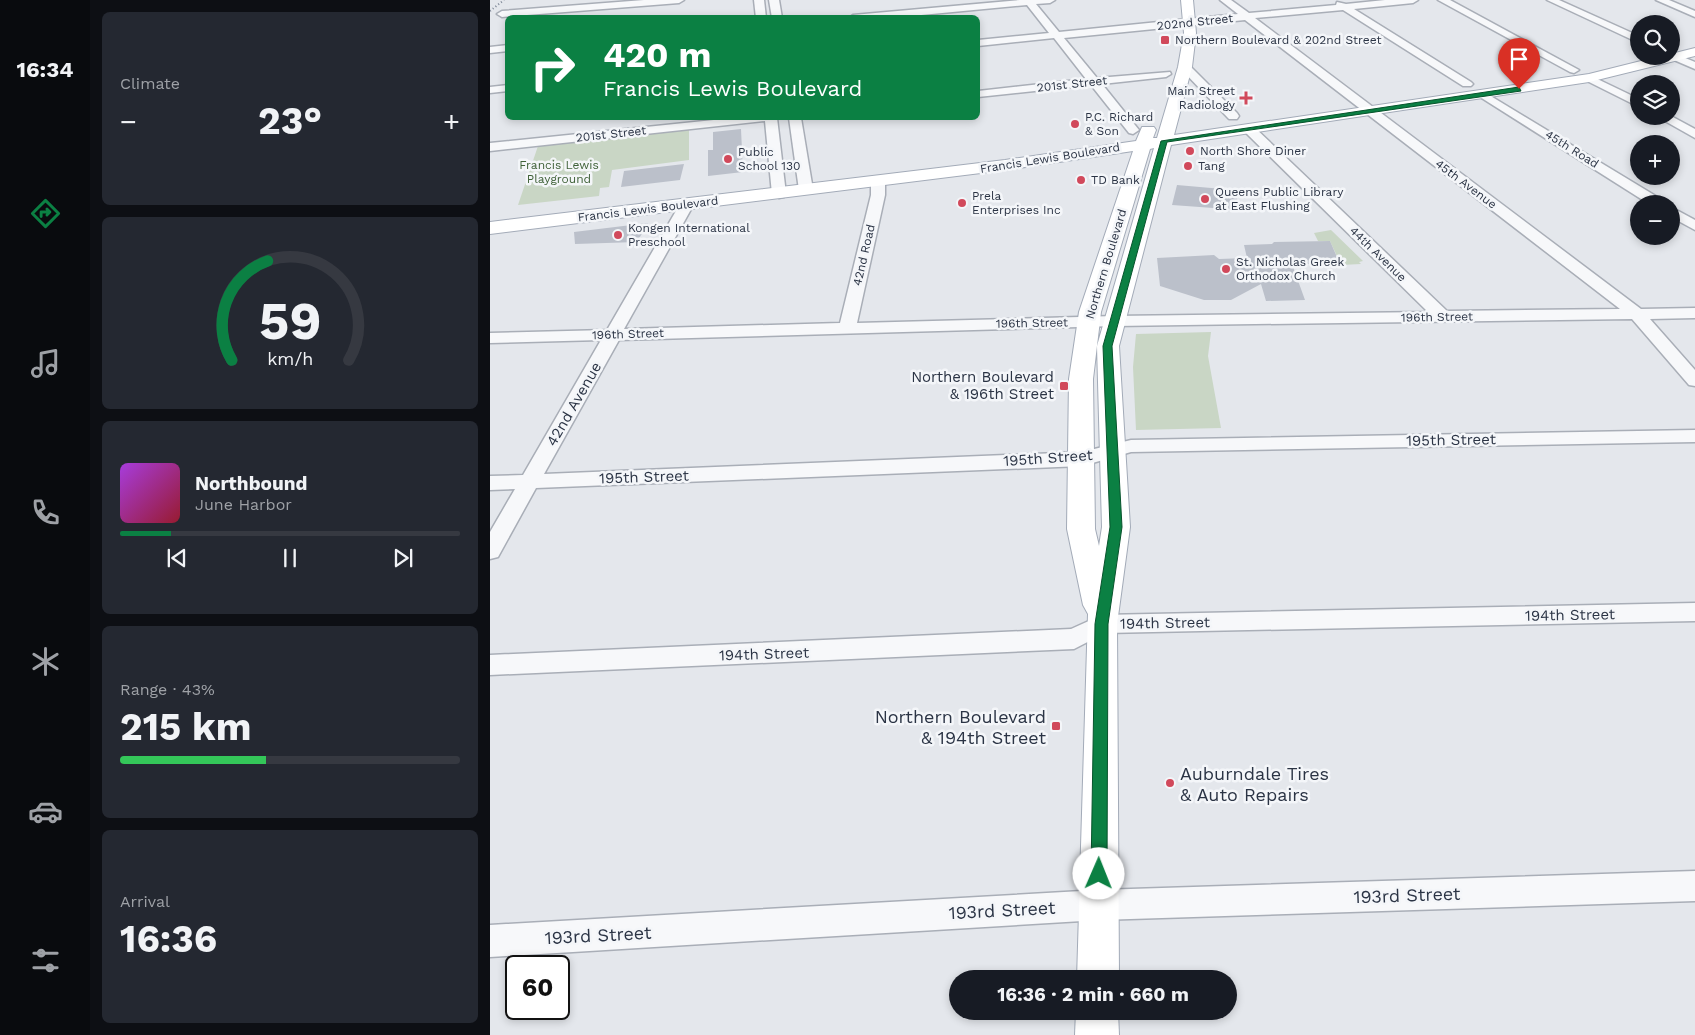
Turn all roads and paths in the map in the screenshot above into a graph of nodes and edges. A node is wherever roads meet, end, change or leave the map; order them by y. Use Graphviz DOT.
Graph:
graph roads {
  1 [pos="679,0"];
  2 [pos="759,0"];
  3 [pos="774,0"];
  4 [pos="1050,0"];
  5 [pos="1225,0"];
  6 [pos="1334,0"];
  7 [pos="1413,0"];
  8 [pos="1443,0"];
  9 [pos="1552,0"];
  10 [pos="1661,0"];
  11 [pos="1029,1"];
  12 [pos="1179,1"];
  13 [pos="1344,7"];
  14 [pos="502,14"];
  15 [pos="1695,14"];
  16 [pos="761,15"];
  17 [pos="776,15"];
  18 [pos="884,15"];
  19 [pos="1246,16"];
  20 [pos="1181,28"];
  21 [pos="1057,35"];
  22 [pos="1630,36"];
  23 [pos="980,43"];
  24 [pos="1695,43"];
  25 [pos="505,48"];
  26 [pos="490,50"];
  27 [pos="1680,50"];
  28 [pos="1695,52"];
  29 [pos="1680,53"];
  30 [pos="1630,58"];
  31 [pos="1680,58"];
  32 [pos="1634,65"];
  33 [pos="1695,66"];
  34 [pos="1185,67"];
  35 [pos="1574,70"];
  36 [pos="1166,74"];
  37 [pos="1589,78"];
  38 [pos="1094,82"];
  39 [pos="1467,84"];
  40 [pos="505,88"];
  41 [pos="490,90"];
  42 [pos="1161,90"];
  43 [pos="980,94"];
  44 [pos="1484,95"];
  45 [pos="1630,99"];
  46 [pos="1361,105"];
  47 [pos="1233,116"];
  48 [pos="1213,118"];
  49 [pos="743,120"];
  50 [pos="772,120"];
  51 [pos="795,120"];
  52 [pos="1250,121"];
  53 [pos="1678,125"];
  54 [pos="1156,131"];
  55 [pos="1114,132"];
  56 [pos="1695,134"];
  57 [pos="490,147"];
  58 [pos="882,164"];
  59 [pos="878,182"];
  60 [pos="805,183"];
  61 [pos="779,186"];
  62 [pos="1645,195"];
  63 [pos="687,204"];
  64 [pos="1680,216"];
  65 [pos="490,217"];
  66 [pos="1693,223"];
  67 [pos="490,228"];
  68 [pos="1695,313"];
  69 [pos="1637,314"];
  70 [pos="1089,317"];
  71 [pos="1443,317"];
  72 [pos="1115,321"];
  73 [pos="847,328"];
  74 [pos="613,335"];
  75 [pos="490,338"];
  76 [pos="1695,381"];
  77 [pos="1695,436"];
  78 [pos="1112,452"];
  79 [pos="1082,459"];
  80 [pos="529,482"];
  81 [pos="490,484"];
  82 [pos="490,551"];
  83 [pos="1695,612"];
  84 [pos="1102,624"];
  85 [pos="490,665"];
  86 [pos="1695,886"];
  87 [pos="1099,905"];
  88 [pos="490,941"];
  89 [pos="1098,970"];
  90 [pos="1097,1020"];
  91 [pos="1097,1035"];
  1 -- 14 [label="street"];
  2 -- 16 [label="street"];
  3 -- 17 [label="street"];
  4 -- 11 [label="street"];
  5 -- 19 [label="street, 45th Avenue"];
  6 -- 13 [label="street"];
  7 -- 13 [label="street, 202nd Street"];
  8 -- 35 [label="street"];
  9 -- 22 [label="street"];
  10 -- 15 [label="street"];
  11 -- 18 [label="street"];
  11 -- 21 [label="street"];
  12 -- 20 [label="main road, Northern Boulevard"];
  13 -- 19 [label="street, 202nd Street"];
  13 -- 39 [label="street"];
  19 -- 20 [label="street, 202nd Street"];
  19 -- 46 [label="street, 45th Avenue"];
  20 -- 21 [label="street, 202nd Street"];
  20 -- 34 [label="main road, Northern Boulevard"];
  20 -- 36 [label="main road, Northern Boulevard"];
  21 -- 23 [label="street, 202nd Street"];
  21 -- 38 [label="street"];
  24 -- 27 [label="main road, Francis Lewis Boulevard"];
  25 -- 26 [label="street"];
  28 -- 29 [label="main road, Francis Lewis Boulevard"];
  30 -- 35 [label="main road"];
  31 -- 33 [label="street"];
  32 -- 37 [label="main road, Francis Lewis Boulevard"];
  34 -- 47 [label="street"];
  34 -- 54 [label="main road, Northern Boulevard"];
  35 -- 39 [label="main road"];
  36 -- 38 [label="street, 201st Street"];
  36 -- 42 [label="main road, Northern Boulevard"];
  37 -- 44 [label="main road, Francis Lewis Boulevard"];
  37 -- 45 [label="street"];
  38 -- 43 [label="street, 201st Street"];
  38 -- 54 [label="street"];
  39 -- 46 [label="main road"];
  40 -- 41 [label="street"];
  44 -- 46 [label="main road, Francis Lewis Boulevard"];
  44 -- 62 [label="street, 45th Road"];
  46 -- 52 [label="main road, Francis Lewis Boulevard"];
  46 -- 54 [label="main road, Francis Lewis Boulevard"];
  46 -- 69 [label="street, 45th Avenue"];
  47 -- 48 [label="main road, Francis Lewis Boulevard"];
  47 -- 52 [label="main road, Francis Lewis Boulevard"];
  49 -- 57 [label="street, 201st Street"];
  50 -- 61 [label="street"];
  51 -- 60 [label="street"];
  52 -- 54 [label="main road, Francis Lewis Boulevard"];
  52 -- 71 [label="street, 44th Avenue"];
  53 -- 56 [label="street"];
  54 -- 55 [label="main road, Francis Lewis Boulevard"];
  54 -- 59 [label="main road, Francis Lewis Boulevard"];
  54 -- 70 [label="main road, Northern Boulevard"];
  54 -- 72 [label="main road, Northern Boulevard"];
  58 -- 60 [label="main road, Francis Lewis Boulevard"];
  59 -- 60 [label="main road, Francis Lewis Boulevard"];
  59 -- 73 [label="street, 42nd Road"];
  60 -- 61 [label="main road, Francis Lewis Boulevard"];
  61 -- 63 [label="main road, Francis Lewis Boulevard"];
  61 -- 65 [label="main road, Francis Lewis Boulevard"];
  63 -- 67 [label="main road, Francis Lewis Boulevard"];
  63 -- 74 [label="street, 42nd Avenue"];
  64 -- 66 [label="street"];
  68 -- 69 [label="street, 196th Street"];
  69 -- 71 [label="street, 196th Street"];
  69 -- 76 [label="street, 45th Avenue"];
  70 -- 72 [label="street, 196th Street"];
  70 -- 73 [label="street, 196th Street"];
  70 -- 79 [label="main road, Northern Boulevard"];
  71 -- 72 [label="street, 196th Street"];
  72 -- 78 [label="main road, Northern Boulevard"];
  73 -- 74 [label="street, 196th Street"];
  74 -- 75 [label="street, 196th Street"];
  74 -- 80 [label="street, 42nd Avenue"];
  77 -- 78 [label="street, 195th Street"];
  78 -- 79 [label="street, 195th Street"];
  78 -- 84 [label="main road, Northern Boulevard"];
  79 -- 80 [label="street, 195th Street"];
  79 -- 84 [label="main road, Northern Boulevard"];
  80 -- 81 [label="street, 195th Street"];
  80 -- 82 [label="street, 42nd Avenue"];
  83 -- 84 [label="street, 194th Street"];
  84 -- 85 [label="street, 194th Street"];
  84 -- 87 [label="main road, Northern Boulevard"];
  86 -- 87 [label="street, 193rd Street"];
  87 -- 88 [label="street, 193rd Street"];
  87 -- 89 [label="main road, Northern Boulevard"];
  90 -- 91 [label="main road"];
}
